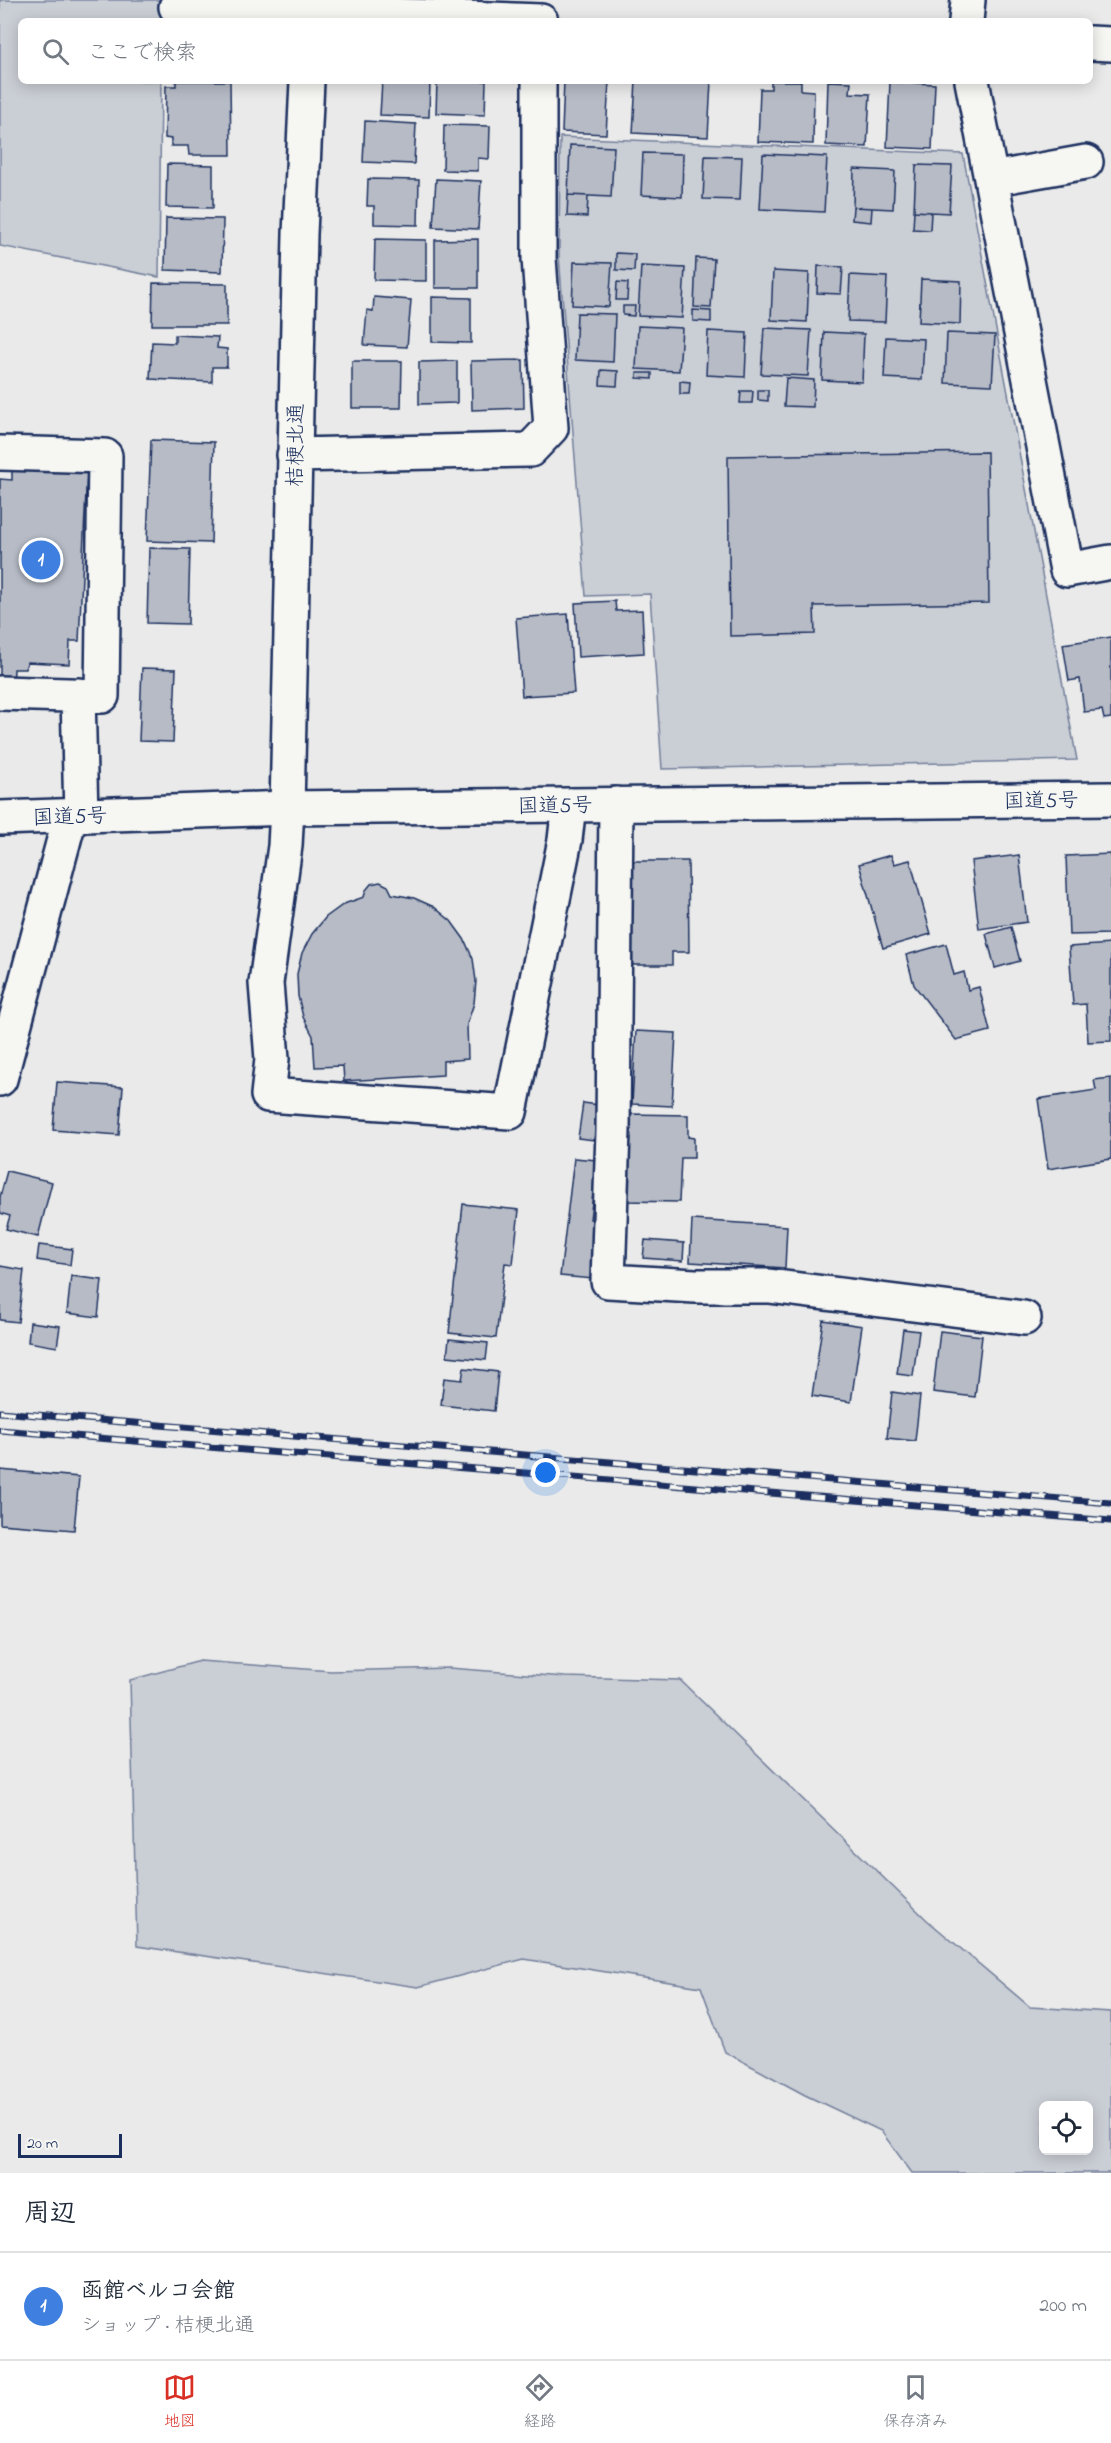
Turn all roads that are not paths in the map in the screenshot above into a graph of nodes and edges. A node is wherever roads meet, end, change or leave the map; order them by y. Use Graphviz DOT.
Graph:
graph roads {
  1 [pos="540,0"];
  2 [pos="968,0"];
  3 [pos="176,7"];
  4 [pos="311,11"];
  5 [pos="471,18"];
  6 [pos="540,18"];
  7 [pos="966,18"];
  8 [pos="1093,43"];
  9 [pos="1111,44"];
  10 [pos="307,84"];
  11 [pos="539,84"];
  12 [pos="973,84"];
  13 [pos="1086,162"];
  14 [pos="991,179"];
  15 [pos="0,453"];
  16 [pos="294,455"];
  17 [pos="1111,562"];
  18 [pos="0,693"];
  19 [pos="78,695"];
  20 [pos="1111,799"];
  21 [pos="616,804"];
  22 [pos="569,805"];
  23 [pos="287,808"];
  24 [pos="75,816"];
  25 [pos="0,818"];
  26 [pos="0,1079"];
  27 [pos="1024,1318"];
  1 -- 6 [label="main road"];
  2 -- 7 [label="main road"];
  3 -- 4 [label="main road"];
  4 -- 5 [label="main road"];
  8 -- 9 [label="main road"];
  10 -- 16 [label="main road, 桔梗北通"];
  11 -- 16 [label="main road"];
  12 -- 14 [label="main road"];
  13 -- 14 [label="main road"];
  14 -- 17 [label="main road"];
  15 -- 19 [label="main road"];
  16 -- 23 [label="main road, 桔梗北通"];
  18 -- 19 [label="main road"];
  19 -- 24 [label="main road"];
  20 -- 21 [label="main road, 国道5号"];
  21 -- 22 [label="main road, 国道5号"];
  21 -- 27 [label="main road"];
  22 -- 23 [label="main road, 国道5号"];
  22 -- 23 [label="main road, 桔梗北通"];
  23 -- 24 [label="main road, 国道5号"];
  24 -- 25 [label="main road, 国道5号"];
  24 -- 26 [label="main road"];
}
